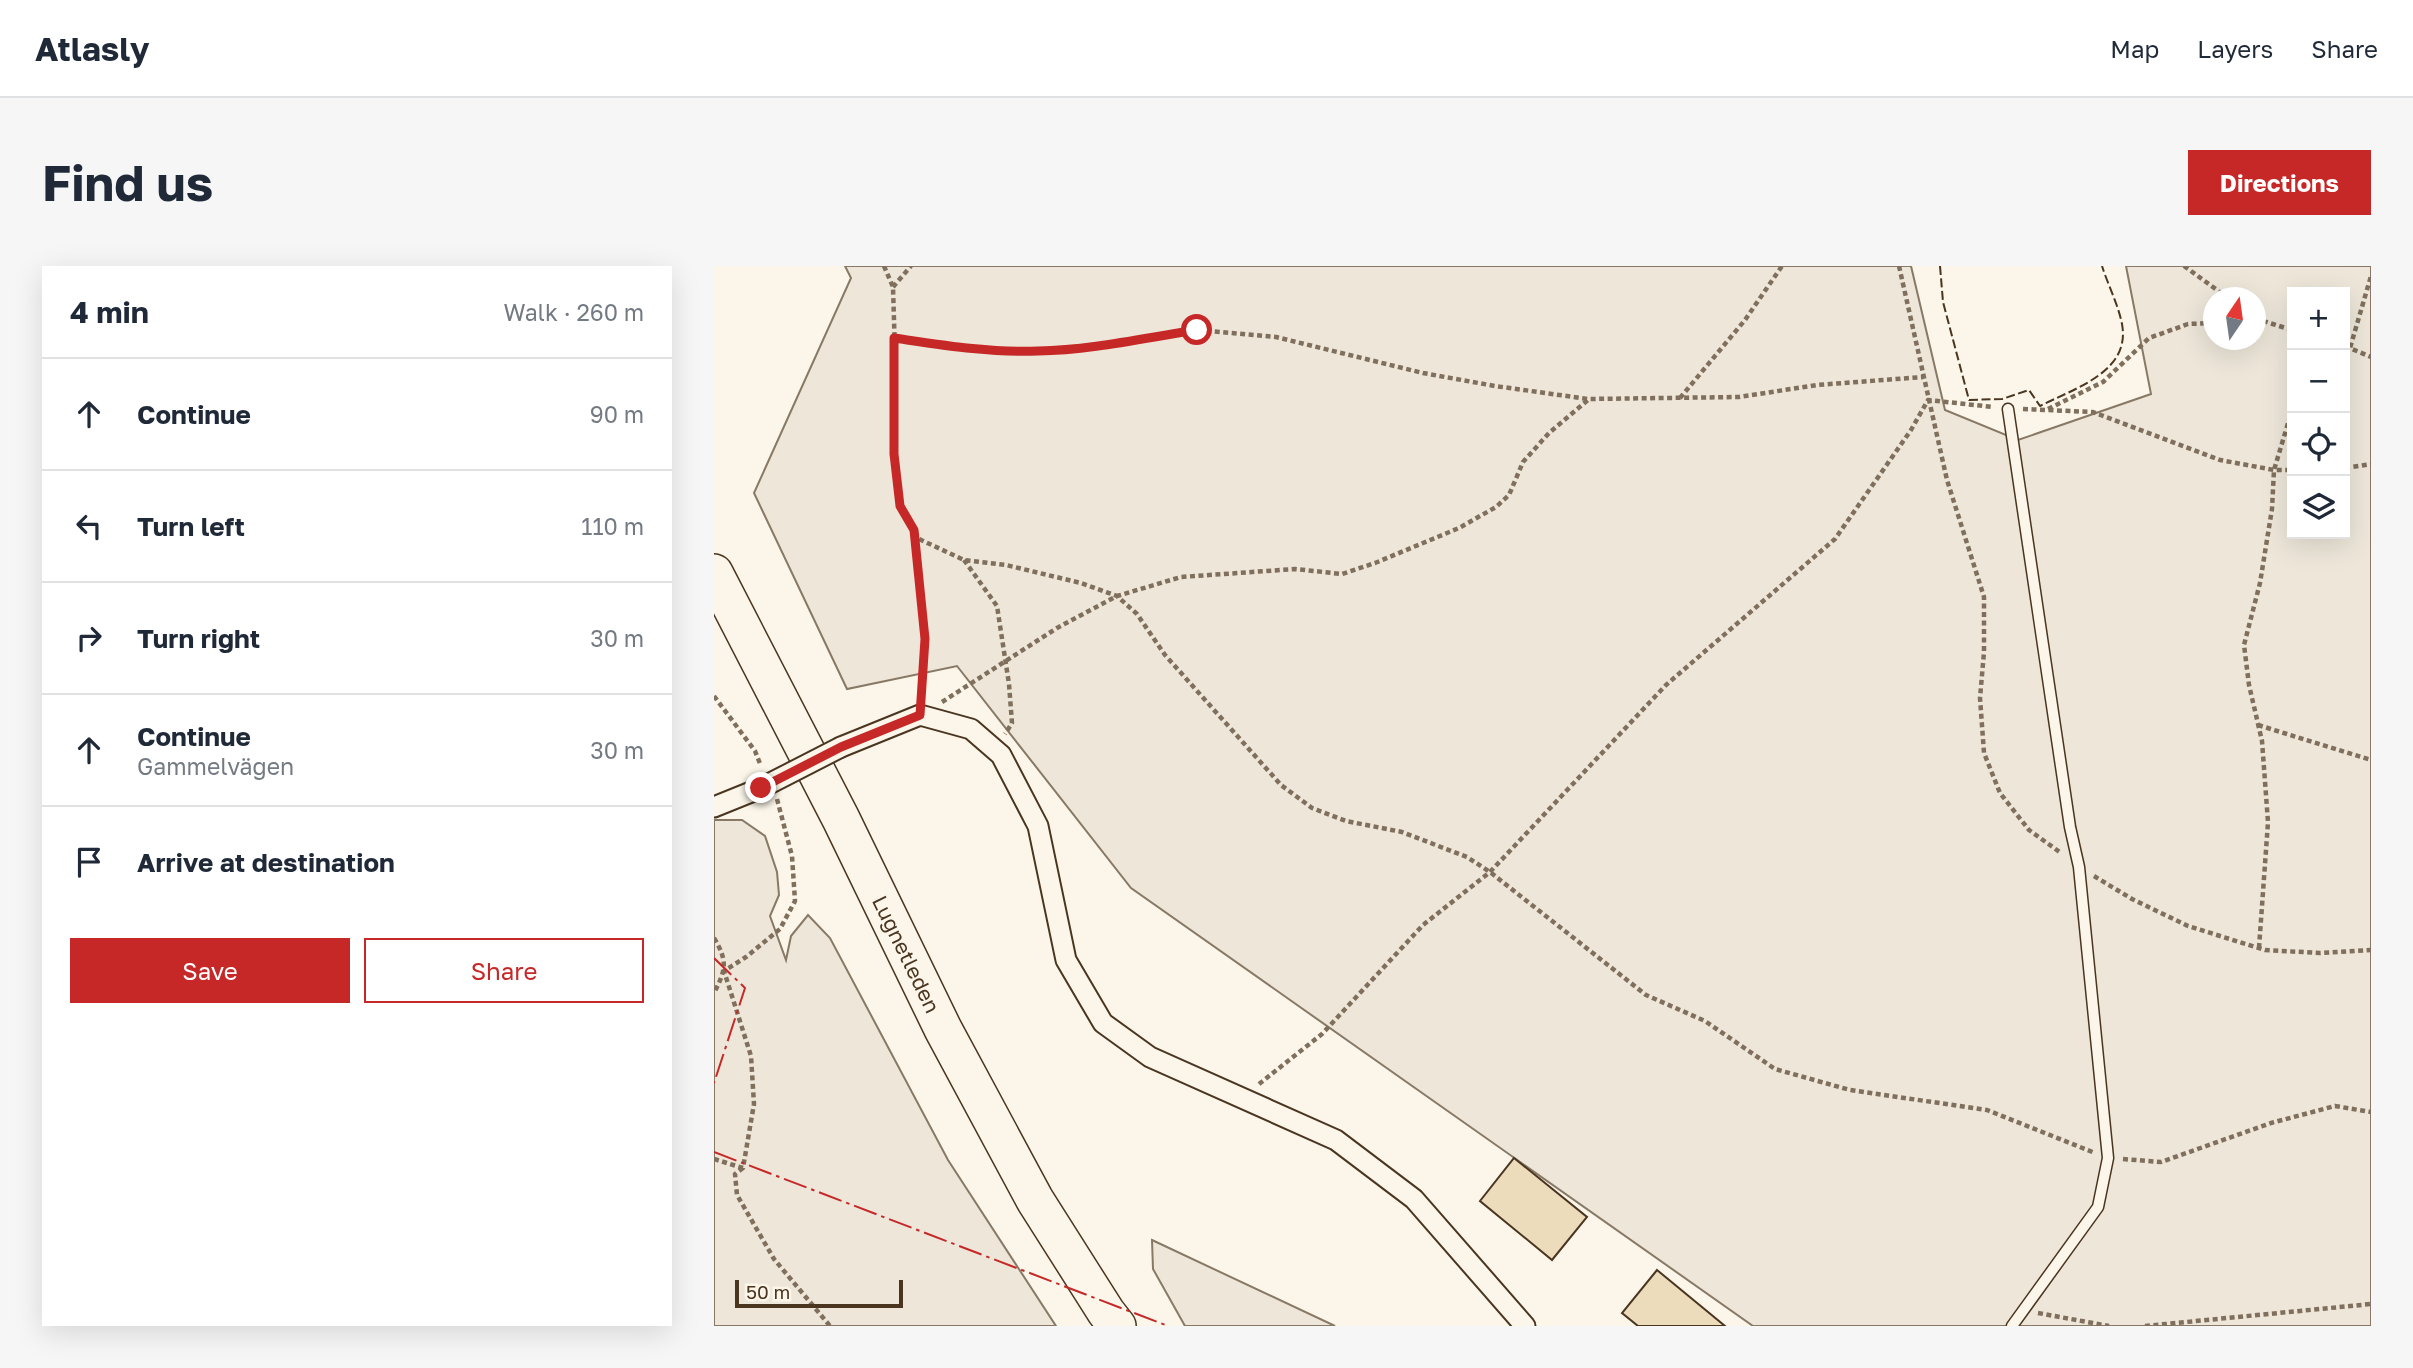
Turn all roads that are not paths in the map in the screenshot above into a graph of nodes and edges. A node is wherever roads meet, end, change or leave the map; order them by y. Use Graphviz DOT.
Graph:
graph roads {
  1 [pos="2008,409"];
  2 [pos="714,573"];
  3 [pos="714,807"];
  4 [pos="1117,1326"];
  5 [pos="1525,1326"];
  6 [pos="2012,1326"];
  1 -- 6 [label="lane"];
  2 -- 4 [label="highway, Lugnetleden"];
  3 -- 5 [label="street, bridge"];
}
